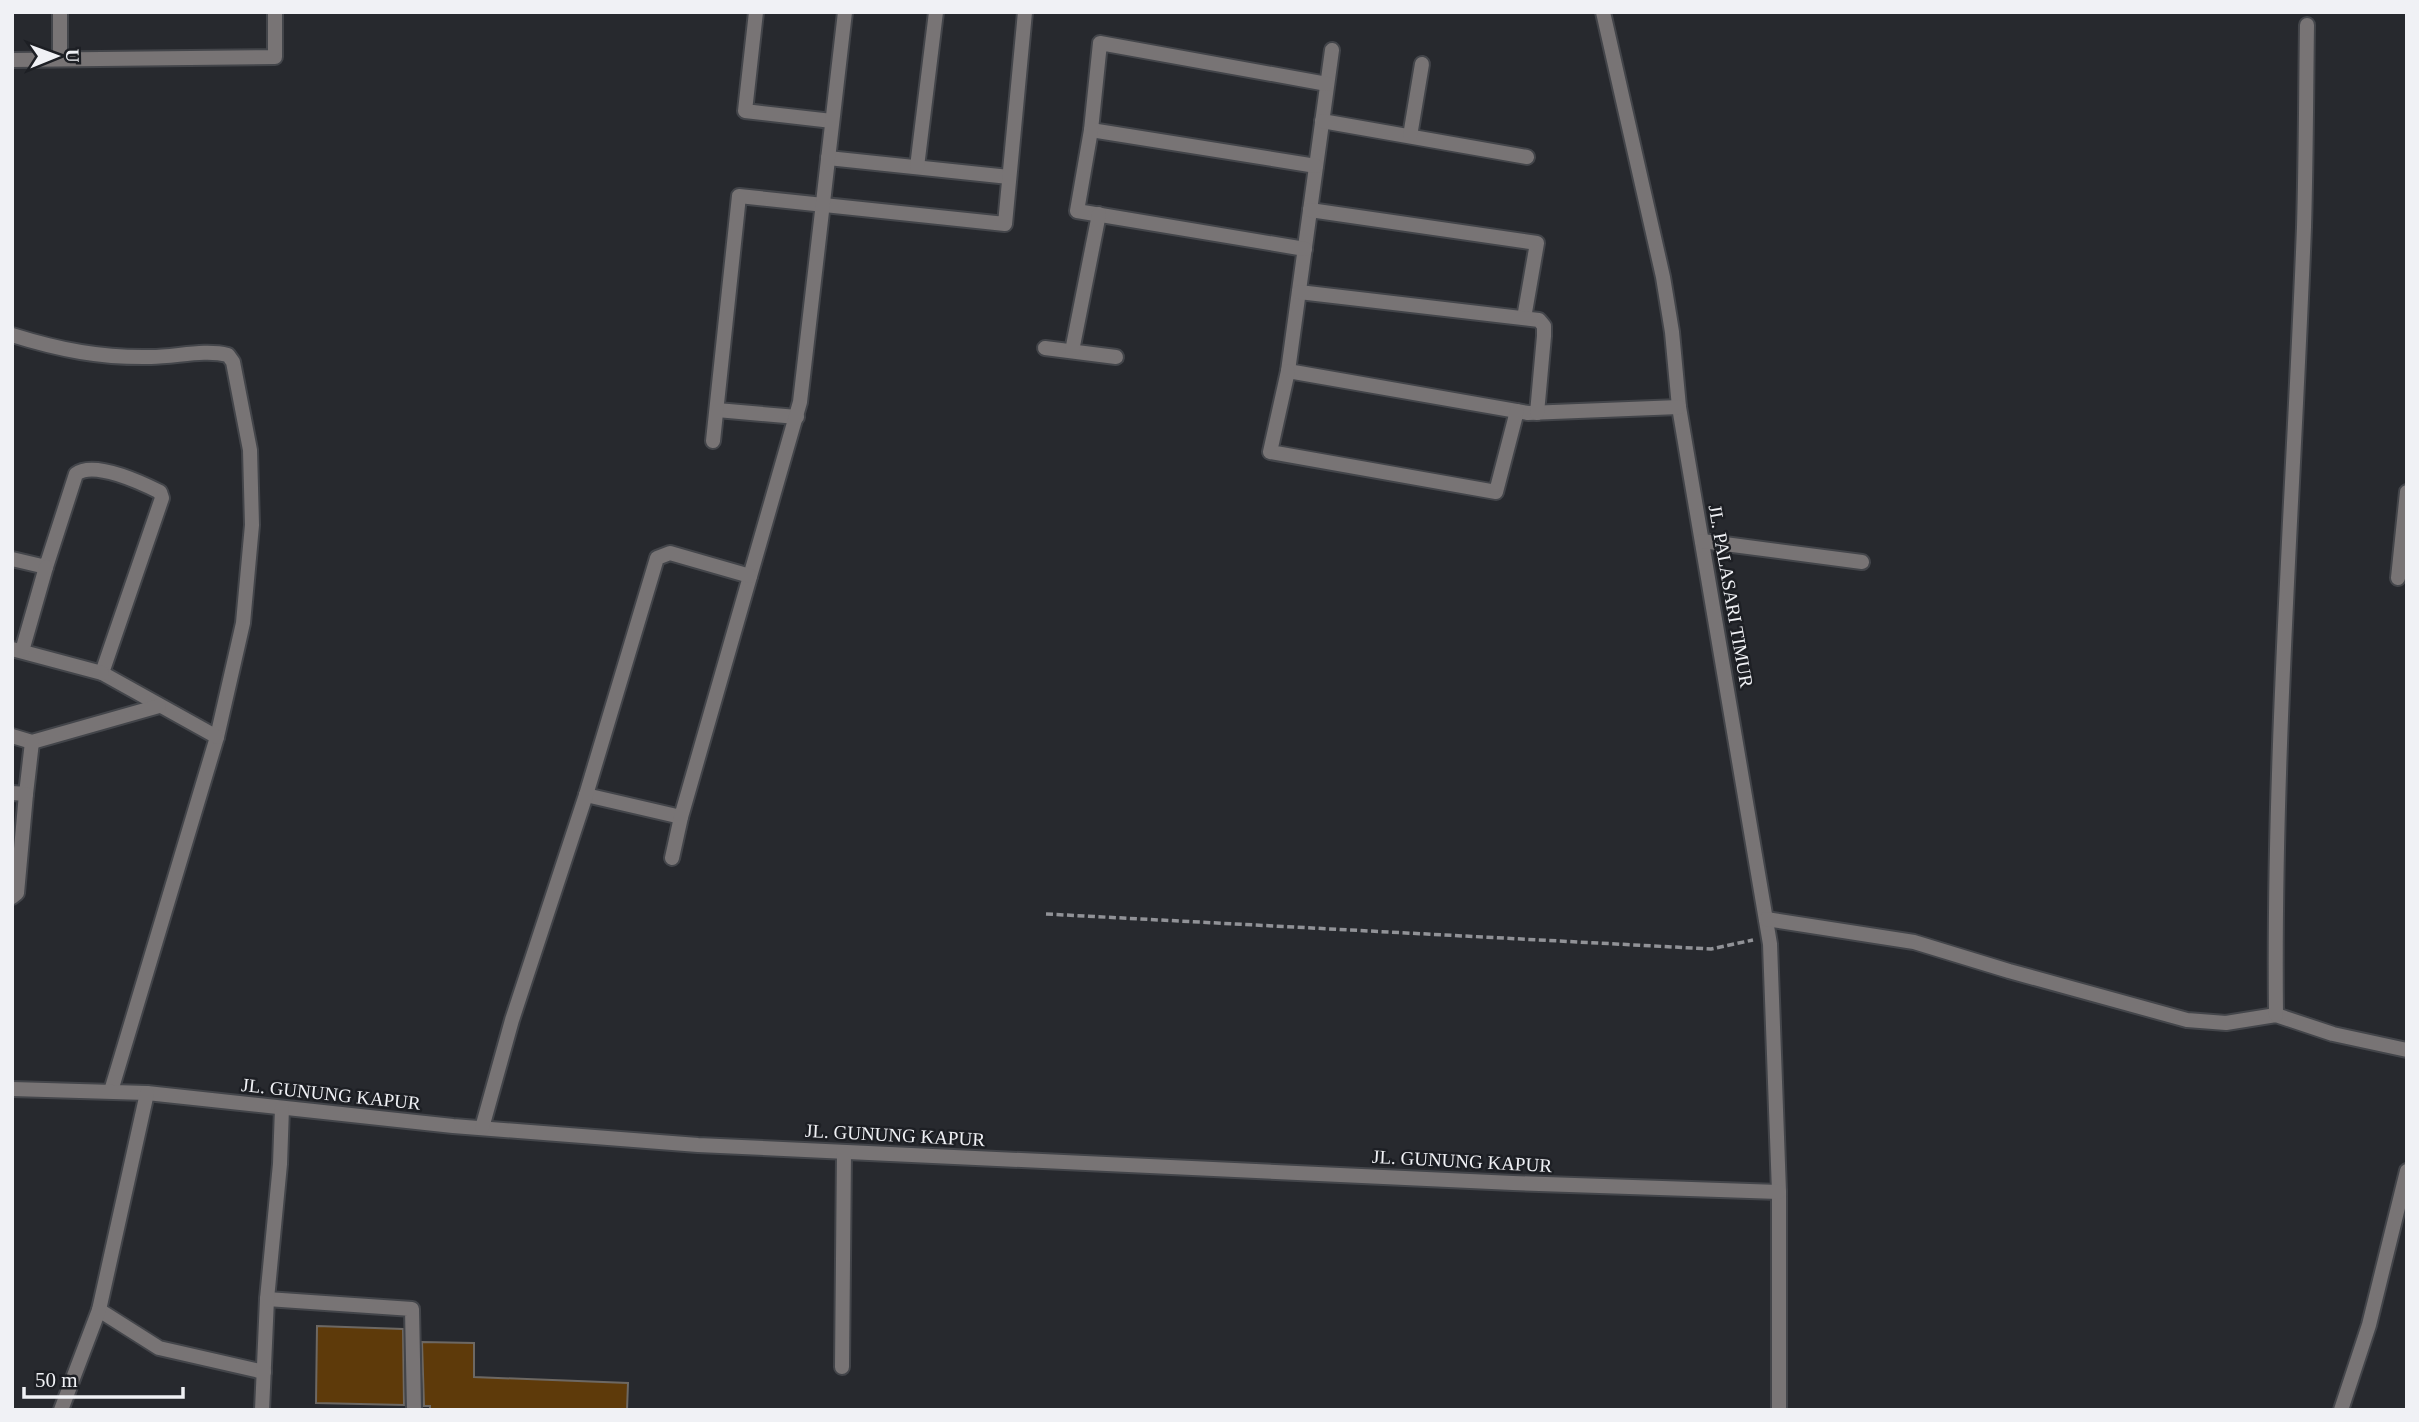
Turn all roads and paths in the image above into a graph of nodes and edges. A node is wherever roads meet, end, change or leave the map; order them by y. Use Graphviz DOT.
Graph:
graph roads {
  1 [pos="60,12"];
  2 [pos="275,12"];
  3 [pos="756,12"];
  4 [pos="845,12"];
  5 [pos="936,12"];
  6 [pos="1025,12"];
  7 [pos="1603,12"];
  8 [pos="2307,25"];
  9 [pos="1332,50"];
  10 [pos="12,60"];
  11 [pos="60,60"];
  12 [pos="1422,64"];
  13 [pos="1327,85"];
  14 [pos="832,121"];
  15 [pos="1322,121"];
  16 [pos="1091,130"];
  17 [pos="1410,136"];
  18 [pos="1527,157"];
  19 [pos="828,158"];
  20 [pos="1316,166"];
  21 [pos="917,167"];
  22 [pos="1009,177"];
  23 [pos="822,204"];
  24 [pos="1310,210"];
  25 [pos="1099,215"];
  26 [pos="1305,250"];
  27 [pos="1299,292"];
  28 [pos="1524,318"];
  29 [pos="12,335"];
  30 [pos="1045,348"];
  31 [pos="1072,351"];
  32 [pos="1116,357"];
  33 [pos="1288,370"];
  34 [pos="1679,407"];
  35 [pos="717,410"];
  36 [pos="1517,411"];
  37 [pos="1537,413"];
  38 [pos="797,417"];
  39 [pos="713,442"];
  40 [pos="2407,492"];
  41 [pos="2406,512"];
  42 [pos="1702,541"];
  43 [pos="12,559"];
  44 [pos="1862,562"];
  45 [pos="46,567"];
  46 [pos="750,576"];
  47 [pos="2398,578"];
  48 [pos="17,650"];
  49 [pos="102,673"];
  50 [pos="159,706"];
  51 [pos="12,736"];
  52 [pos="217,737"];
  53 [pos="32,742"];
  54 [pos="19,793"];
  55 [pos="586,795"];
  56 [pos="681,817"];
  57 [pos="673,858"];
  58 [pos="12,897"];
  59 [pos="1046,914"];
  60 [pos="1766,919"];
  61 [pos="1769,936"];
  62 [pos="2276,1015"];
  63 [pos="2407,1050"];
  64 [pos="12,1089"];
  65 [pos="111,1091"];
  66 [pos="147,1093"];
  67 [pos="282,1108"];
  68 [pos="482,1128"];
  69 [pos="844,1153"];
  70 [pos="2407,1171"];
  71 [pos="1779,1192"];
  72 [pos="267,1299"];
  73 [pos="99,1310"];
  74 [pos="842,1367"];
  75 [pos="264,1372"];
  76 [pos="61,1410"];
  77 [pos="262,1410"];
  78 [pos="414,1410"];
  79 [pos="1779,1410"];
  80 [pos="2341,1410"];
  1 -- 11 [label="street"];
  2 -- 11 [label="street"];
  3 -- 14 [label="street"];
  4 -- 14 [label="street"];
  5 -- 21 [label="street"];
  6 -- 22 [label="street"];
  7 -- 34 [label="street, JL. PALASARI TIMUR"];
  8 -- 62 [label="street"];
  9 -- 13 [label="street"];
  10 -- 11 [label="street"];
  12 -- 17 [label="street"];
  13 -- 15 [label="street"];
  13 -- 16 [label="street"];
  14 -- 19 [label="street"];
  15 -- 17 [label="street"];
  15 -- 20 [label="street"];
  16 -- 20 [label="street"];
  16 -- 25 [label="street"];
  17 -- 18 [label="street"];
  19 -- 21 [label="street"];
  19 -- 23 [label="street"];
  20 -- 24 [label="street"];
  21 -- 22 [label="street"];
  22 -- 23 [label="street"];
  23 -- 35 [label="street"];
  23 -- 38 [label="street"];
  24 -- 26 [label="street"];
  24 -- 28 [label="street"];
  25 -- 26 [label="street"];
  25 -- 31 [label="street"];
  26 -- 27 [label="street"];
  27 -- 28 [label="street"];
  27 -- 33 [label="street"];
  28 -- 37 [label="street"];
  29 -- 52 [label="street"];
  30 -- 31 [label="street"];
  31 -- 32 [label="street"];
  33 -- 36 [label="street"];
  33 -- 36 [label="street"];
  34 -- 37 [label="street"];
  34 -- 42 [label="street, JL. PALASARI TIMUR"];
  35 -- 38 [label="street"];
  35 -- 39 [label="street"];
  36 -- 37 [label="street"];
  38 -- 46 [label="street"];
  40 -- 41 [label="street"];
  41 -- 47 [label="street"];
  42 -- 44 [label="street"];
  42 -- 60 [label="street, JL. PALASARI TIMUR"];
  43 -- 45 [label="street"];
  45 -- 48 [label="street"];
  45 -- 49 [label="street"];
  46 -- 55 [label="street"];
  46 -- 56 [label="street"];
  48 -- 49 [label="street"];
  49 -- 50 [label="street"];
  50 -- 52 [label="street"];
  50 -- 53 [label="street"];
  51 -- 53 [label="street"];
  52 -- 65 [label="street"];
  53 -- 54 [label="street"];
  54 -- 58 [label="street"];
  55 -- 56 [label="street"];
  55 -- 68 [label="street"];
  56 -- 57 [label="street"];
  59 -- 61 [label="path"];
  60 -- 61 [label="street, JL. PALASARI TIMUR"];
  60 -- 62 [label="street"];
  61 -- 71 [label="street, JL. PALASARI TIMUR"];
  62 -- 63 [label="street"];
  64 -- 65 [label="street, JL. GUNUNG KAPUR"];
  65 -- 66 [label="street, JL. GUNUNG KAPUR"];
  66 -- 67 [label="street, JL. GUNUNG KAPUR"];
  66 -- 73 [label="street"];
  67 -- 68 [label="street, JL. GUNUNG KAPUR"];
  67 -- 72 [label="street"];
  68 -- 69 [label="street, JL. GUNUNG KAPUR"];
  69 -- 71 [label="street, JL. GUNUNG KAPUR"];
  69 -- 74 [label="street"];
  70 -- 80 [label="street"];
  71 -- 79 [label="street, JL. PALASARI TIMUR"];
  72 -- 75 [label="street"];
  72 -- 78 [label="street"];
  73 -- 75 [label="street"];
  73 -- 76 [label="street"];
  75 -- 77 [label="street"];
}
